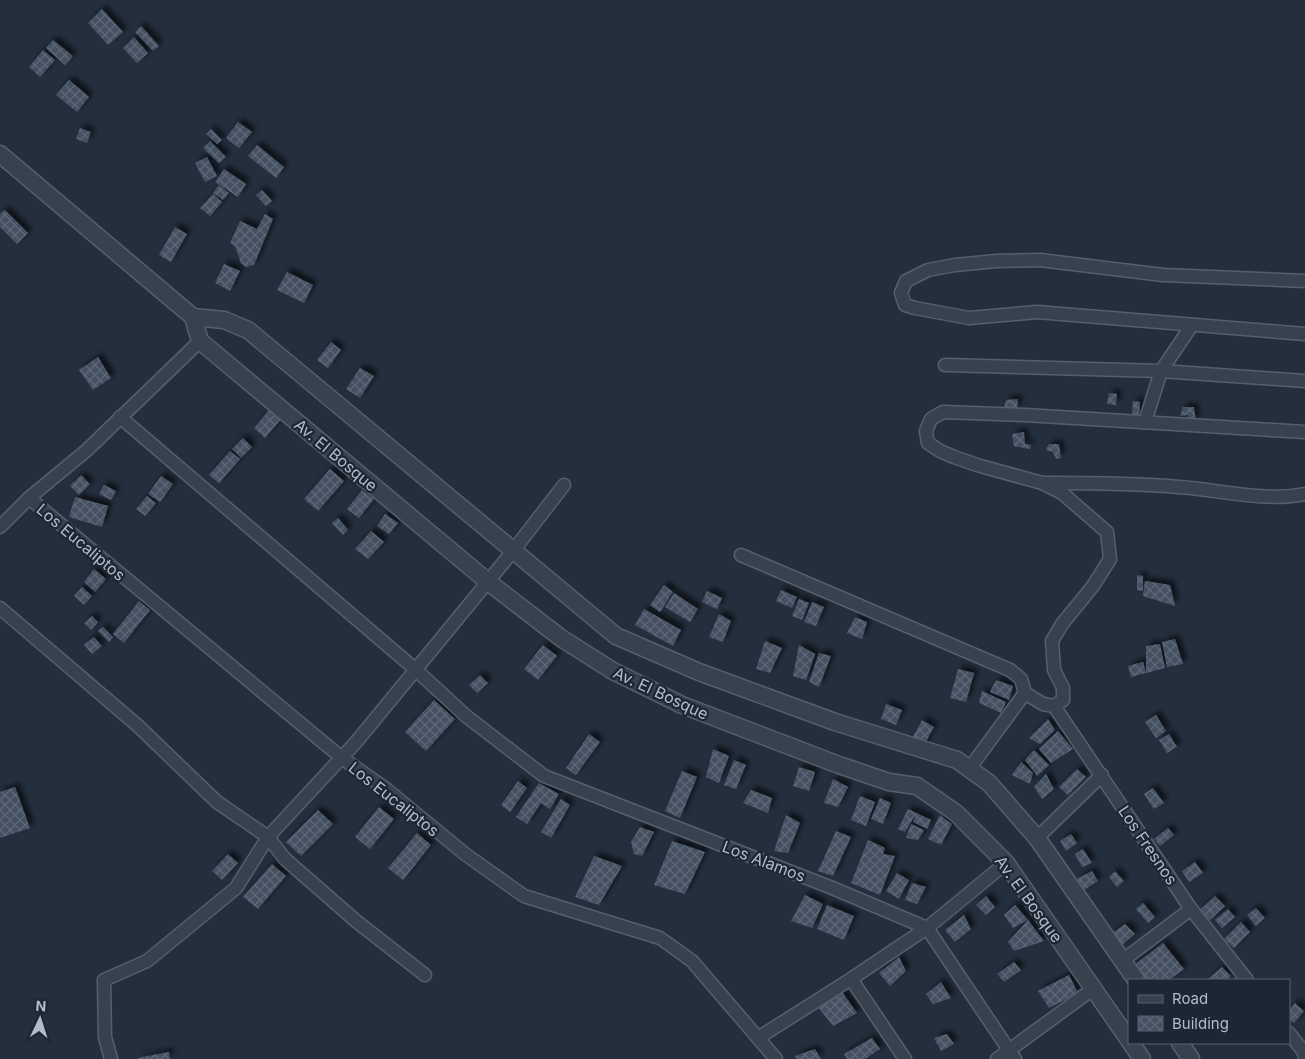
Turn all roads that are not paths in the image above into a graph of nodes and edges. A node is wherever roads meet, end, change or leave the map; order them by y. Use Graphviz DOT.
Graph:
graph roads {
  1 [pos="0,154"];
  2 [pos="1305,281"];
  3 [pos="193,317"];
  4 [pos="1192,325"];
  5 [pos="1305,334"];
  6 [pos="200,341"];
  7 [pos="944,365"];
  8 [pos="1161,371"];
  9 [pos="1305,381"];
  10 [pos="120,417"];
  11 [pos="1145,422"];
  12 [pos="1304,432"];
  13 [pos="1042,483"];
  14 [pos="564,485"];
  15 [pos="1305,494"];
  16 [pos="29,498"];
  17 [pos="0,527"];
  18 [pos="512,551"];
  19 [pos="741,555"];
  20 [pos="487,581"];
  21 [pos="0,608"];
  22 [pos="415,669"];
  23 [pos="1025,693"];
  24 [pos="1054,706"];
  25 [pos="342,758"];
  26 [pos="969,769"];
  27 [pos="1102,775"];
  28 [pos="268,836"];
  29 [pos="1037,838"];
  30 [pos="1006,863"];
  31 [pos="1191,909"];
  32 [pos="927,928"];
  33 [pos="1122,961"];
  34 [pos="425,975"];
  35 [pos="851,979"];
  36 [pos="1135,979"];
  37 [pos="1246,979"];
  38 [pos="1093,989"];
  39 [pos="1290,1034"];
  40 [pos="758,1038"];
  41 [pos="1128,1038"];
  42 [pos="1132,1044"];
  43 [pos="1181,1044"];
  44 [pos="1012,1055"];
  45 [pos="1305,1057"];
  46 [pos="111,1059"];
  47 [pos="776,1059"];
  48 [pos="905,1059"];
  49 [pos="997,1059"];
  50 [pos="1142,1059"];
  51 [pos="1191,1059"];
  1 -- 3 [label="street"];
  2 -- 4 [label="street"];
  3 -- 6 [label="street"];
  3 -- 18 [label="street, Av. El Bosque"];
  4 -- 5 [label="street"];
  4 -- 8 [label="street"];
  6 -- 10 [label="street"];
  6 -- 20 [label="street, Av. El Bosque"];
  7 -- 8 [label="street"];
  8 -- 9 [label="street"];
  8 -- 11 [label="street"];
  10 -- 16 [label="street"];
  10 -- 22 [label="street, Los Alamos"];
  11 -- 12 [label="street"];
  11 -- 13 [label="street"];
  13 -- 15 [label="street"];
  13 -- 24 [label="street"];
  14 -- 18 [label="street"];
  16 -- 17 [label="street"];
  16 -- 25 [label="street, Los Eucaliptos"];
  18 -- 20 [label="street"];
  18 -- 26 [label="street, Av. El Bosque"];
  19 -- 23 [label="street"];
  20 -- 22 [label="street"];
  20 -- 30 [label="street, Av. El Bosque"];
  21 -- 28 [label="street"];
  22 -- 25 [label="street"];
  22 -- 32 [label="street, Los Alamos"];
  23 -- 24 [label="street"];
  23 -- 26 [label="street"];
  24 -- 27 [label="street, Los Fresnos"];
  25 -- 28 [label="street"];
  25 -- 40 [label="street, Los Eucaliptos"];
  26 -- 29 [label="street, Av. El Bosque"];
  27 -- 29 [label="street"];
  27 -- 31 [label="street, Los Fresnos"];
  28 -- 34 [label="street"];
  28 -- 46 [label="street"];
  29 -- 33 [label="street, Av. El Bosque"];
  30 -- 32 [label="street"];
  30 -- 38 [label="street, Av. El Bosque"];
  31 -- 33 [label="street"];
  31 -- 37 [label="street, Los Fresnos"];
  32 -- 35 [label="street"];
  32 -- 44 [label="street"];
  33 -- 36 [label="street, Av. El Bosque"];
  35 -- 40 [label="street"];
  35 -- 48 [label="street"];
  38 -- 41 [label="street, Av. El Bosque"];
  38 -- 44 [label="street"];
  39 -- 45 [label="street"];
  40 -- 47 [label="street, Los Eucaliptos"];
  42 -- 50 [label="street, Av. El Bosque"];
  43 -- 51 [label="street"];
  44 -- 49 [label="street"];
}
